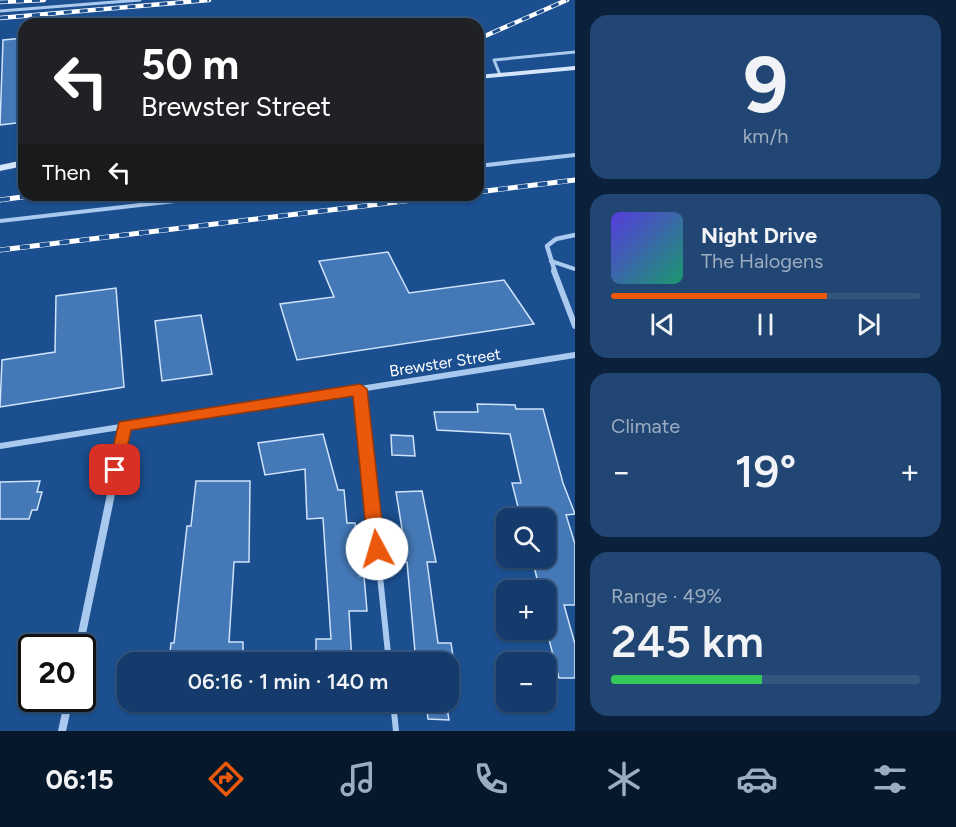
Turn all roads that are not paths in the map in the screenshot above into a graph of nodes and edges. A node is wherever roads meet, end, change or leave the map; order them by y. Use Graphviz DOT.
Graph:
graph roads {
  1 [pos="90,0"];
  2 [pos="140,0"];
  3 [pos="95,4"];
  4 [pos="0,11"];
  5 [pos="575,52"];
  6 [pos="575,68"];
  7 [pos="500,75"];
  8 [pos="484,76"];
  9 [pos="575,155"];
  10 [pos="18,164"];
  11 [pos="484,165"];
  12 [pos="0,168"];
  13 [pos="175,201"];
  14 [pos="0,221"];
  15 [pos="575,235"];
  16 [pos="551,261"];
  17 [pos="575,269"];
  18 [pos="575,326"];
  19 [pos="575,356"];
  20 [pos="360,389"];
  21 [pos="124,426"];
  22 [pos="0,446"];
  23 [pos="82,634"];
  24 [pos="388,652"];
  25 [pos="66,712"];
  26 [pos="394,712"];
  27 [pos="62,731"];
  28 [pos="396,731"];
  1 -- 3 [label="lane"];
  2 -- 3 [label="lane"];
  3 -- 4 [label="lane"];
  5 -- 7 [label="lane"];
  6 -- 7 [label="street"];
  7 -- 8 [label="street"];
  9 -- 11 [label="lane"];
  10 -- 12 [label="street"];
  13 -- 14 [label="lane"];
  15 -- 16 [label="street"];
  16 -- 17 [label="lane"];
  16 -- 18 [label="street"];
  19 -- 20 [label="street, Brewster Street"];
  20 -- 21 [label="street, Brewster Street"];
  20 -- 24 [label="lane"];
  21 -- 22 [label="street, Brewster Street"];
  21 -- 23 [label="street"];
  25 -- 27 [label="street"];
  26 -- 28 [label="lane"];
}
